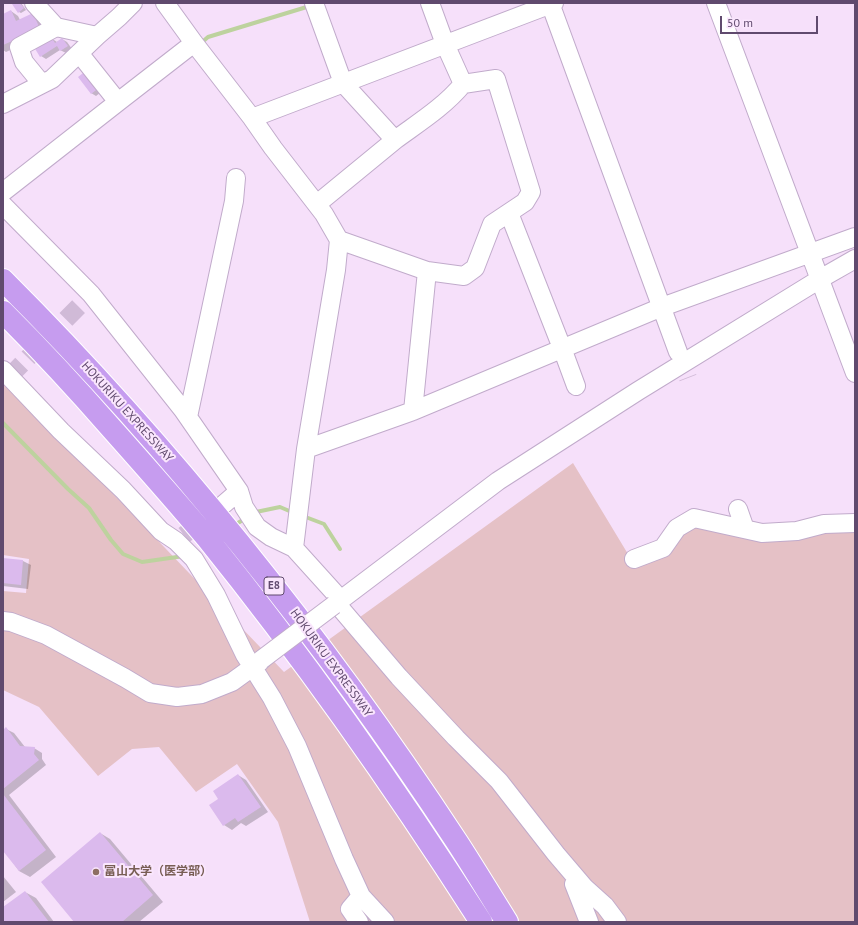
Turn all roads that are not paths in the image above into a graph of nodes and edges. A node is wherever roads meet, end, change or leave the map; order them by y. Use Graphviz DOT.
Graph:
graph roads {
  1 [pos="34,3"];
  2 [pos="133,3"];
  3 [pos="165,3"];
  4 [pos="314,3"];
  5 [pos="430,3"];
  6 [pos="716,3"];
  7 [pos="551,4"];
  8 [pos="56,27"];
  9 [pos="97,36"];
  10 [pos="194,43"];
  11 [pos="445,44"];
  12 [pos="79,52"];
  13 [pos="343,83"];
  14 [pos="42,84"];
  15 [pos="463,84"];
  16 [pos="118,102"];
  17 [pos="3,104"];
  18 [pos="252,118"];
  19 [pos="395,140"];
  20 [pos="236,178"];
  21 [pos="3,192"];
  22 [pos="3,204"];
  23 [pos="317,204"];
  24 [pos="509,213"];
  25 [pos="855,237"];
  26 [pos="339,240"];
  27 [pos="810,252"];
  28 [pos="855,259"];
  29 [pos="427,271"];
  30 [pos="820,279"];
  31 [pos="3,280"];
  32 [pos="662,307"];
  33 [pos="3,312"];
  34 [pos="562,348"];
  35 [pos="678,352"];
  36 [pos="3,370"];
  37 [pos="855,373"];
  38 [pos="576,386"];
  39 [pos="413,411"];
  40 [pos="188,417"];
  41 [pos="306,449"];
  42 [pos="239,491"];
  43 [pos="224,504"];
  44 [pos="738,509"];
  45 [pos="855,523"];
  46 [pos="745,529"];
  47 [pos="294,548"];
  48 [pos="634,559"];
  49 [pos="337,603"];
  50 [pos="3,621"];
  51 [pos="256,664"];
  52 [pos="574,884"];
  53 [pos="361,896"];
  54 [pos="359,922"];
  55 [pos="385,922"];
  56 [pos="480,922"];
  57 [pos="507,922"];
  58 [pos="589,922"];
  59 [pos="617,922"];
  1 -- 8 [label="street"];
  2 -- 9 [label="street"];
  3 -- 10 [label="street"];
  4 -- 13 [label="street"];
  5 -- 11 [label="street"];
  6 -- 27 [label="street"];
  7 -- 11 [label="street"];
  7 -- 32 [label="street"];
  8 -- 9 [label="street"];
  8 -- 14 [label="street"];
  9 -- 12 [label="street"];
  10 -- 16 [label="street"];
  10 -- 18 [label="street"];
  11 -- 13 [label="street"];
  11 -- 15 [label="street"];
  12 -- 14 [label="street"];
  12 -- 16 [label="street"];
  13 -- 18 [label="street"];
  13 -- 19 [label="street"];
  14 -- 17 [label="street"];
  15 -- 19 [label="street"];
  15 -- 24 [label="street"];
  16 -- 21 [label="street"];
  18 -- 23 [label="street"];
  19 -- 23 [label="street"];
  20 -- 40 [label="street"];
  22 -- 40 [label="street"];
  23 -- 26 [label="street"];
  24 -- 29 [label="street"];
  24 -- 34 [label="street"];
  25 -- 27 [label="street"];
  26 -- 29 [label="street"];
  26 -- 41 [label="street"];
  27 -- 30 [label="street"];
  27 -- 32 [label="street"];
  28 -- 30 [label="street"];
  29 -- 39 [label="street"];
  30 -- 37 [label="street"];
  30 -- 49 [label="street"];
  31 -- 57 [label="highway, HOKURIKU EXPRESSWAY / E8"];
  32 -- 34 [label="street"];
  32 -- 35 [label="street"];
  33 -- 56 [label="highway, HOKURIKU EXPRESSWAY / E8"];
  34 -- 38 [label="street"];
  34 -- 39 [label="street"];
  36 -- 51 [label="street"];
  39 -- 41 [label="street"];
  40 -- 42 [label="street"];
  41 -- 47 [label="street"];
  42 -- 43 [label="street"];
  42 -- 47 [label="street"];
  44 -- 46 [label="street"];
  45 -- 46 [label="street"];
  46 -- 48 [label="street"];
  47 -- 49 [label="street"];
  49 -- 51 [label="street, bridge"];
  49 -- 59 [label="street"];
  50 -- 51 [label="street"];
  51 -- 53 [label="street"];
  52 -- 58 [label="street"];
  53 -- 54 [label="street"];
  53 -- 55 [label="street"];
}
